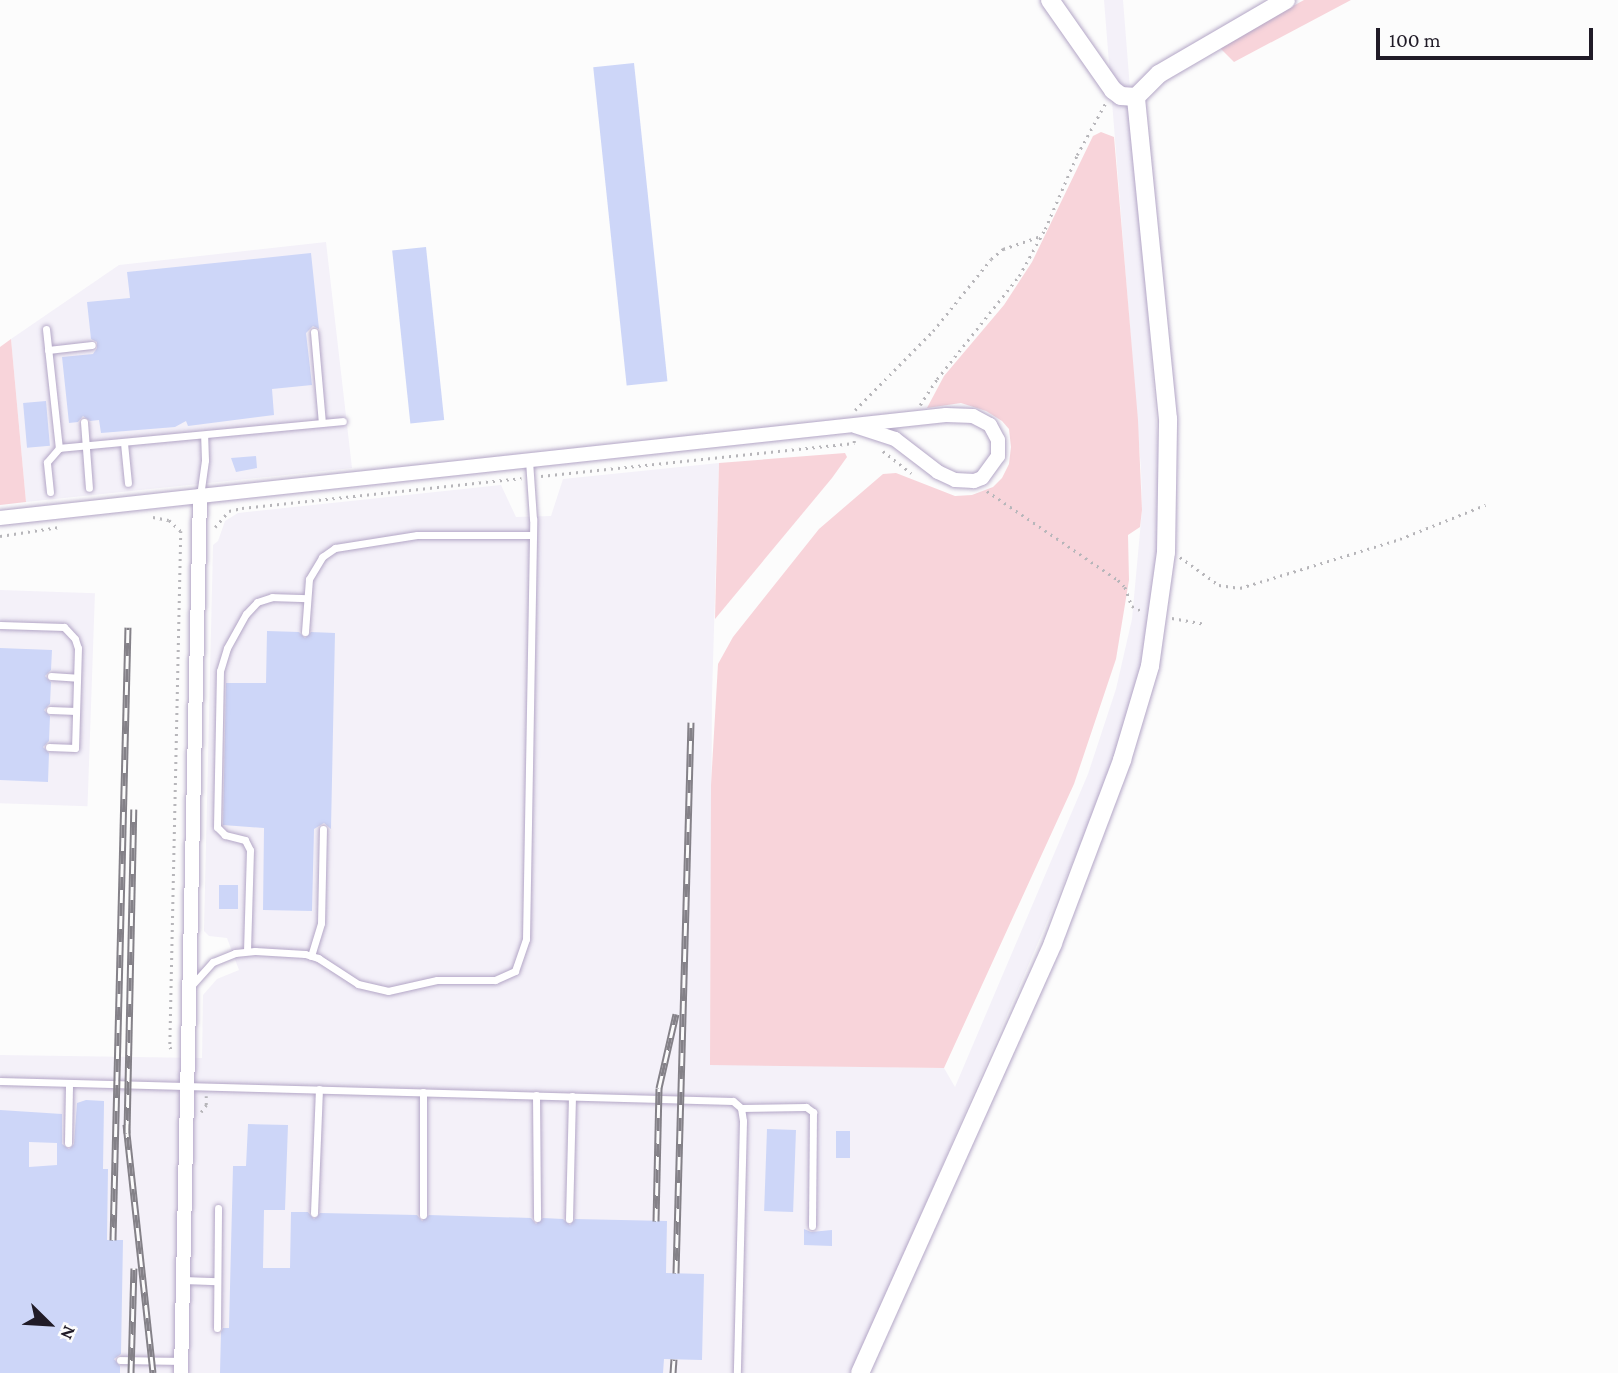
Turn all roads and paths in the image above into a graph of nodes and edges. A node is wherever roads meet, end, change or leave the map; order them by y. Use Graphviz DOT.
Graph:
graph roads {
  1 [pos="1050,0"];
  2 [pos="1286,0"];
  3 [pos="1113,90"];
  4 [pos="1136,97"];
  5 [pos="1041,236"];
  6 [pos="46,329"];
  7 [pos="314,332"];
  8 [pos="92,345"];
  9 [pos="48,350"];
  10 [pos="914,418"];
  11 [pos="343,421"];
  12 [pos="83,422"];
  13 [pos="322,423"];
  14 [pos="850,427"];
  15 [pos="204,436"];
  16 [pos="124,443"];
  17 [pos="854,443"];
  18 [pos="865,443"];
  19 [pos="86,446"];
  20 [pos="876,446"];
  21 [pos="60,448"];
  22 [pos="529,461"];
  23 [pos="911,473"];
  24 [pos="974,481"];
  25 [pos="128,483"];
  26 [pos="89,488"];
  27 [pos="50,492"];
  28 [pos="200,496"];
  29 [pos="1485,505"];
  30 [pos="0,518"];
  31 [pos="142,518"];
  32 [pos="67,526"];
  33 [pos="533,535"];
  34 [pos="0,536"];
  35 [pos="1166,552"];
  36 [pos="305,598"];
  37 [pos="1165,617"];
  38 [pos="1205,624"];
  39 [pos="0,625"];
  40 [pos="305,632"];
  41 [pos="51,676"];
  42 [pos="77,678"];
  43 [pos="50,710"];
  44 [pos="76,711"];
  45 [pos="49,747"];
  46 [pos="323,830"];
  47 [pos="247,951"];
  48 [pos="311,956"];
  49 [pos="190,989"];
  50 [pos="188,1054"];
  51 [pos="0,1081"];
  52 [pos="69,1083"];
  53 [pos="187,1086"];
  54 [pos="319,1089"];
  55 [pos="423,1092"];
  56 [pos="536,1095"];
  57 [pos="572,1096"];
  58 [pos="741,1108"];
  59 [pos="68,1143"];
  60 [pos="218,1208"];
  61 [pos="314,1213"];
  62 [pos="423,1215"];
  63 [pos="537,1218"];
  64 [pos="569,1219"];
  65 [pos="812,1226"];
  66 [pos="183,1280"];
  67 [pos="217,1281"];
  68 [pos="217,1328"];
  69 [pos="120,1360"];
  70 [pos="181,1367"];
  71 [pos="737,1373"];
  72 [pos="860,1373"];
  1 -- 3 [label="street"];
  2 -- 4 [label="street"];
  3 -- 4 [label="street"];
  3 -- 5 [label="path"];
  4 -- 35 [label="street"];
  5 -- 10 [label="path"];
  5 -- 14 [label="path"];
  6 -- 9 [label="lane"];
  7 -- 13 [label="lane"];
  8 -- 9 [label="lane"];
  9 -- 21 [label="lane"];
  10 -- 14 [label="street"];
  10 -- 24 [label="street"];
  11 -- 13 [label="lane"];
  12 -- 19 [label="lane"];
  13 -- 15 [label="lane"];
  14 -- 22 [label="street"];
  14 -- 24 [label="street"];
  15 -- 16 [label="lane"];
  15 -- 28 [label="lane"];
  16 -- 19 [label="lane"];
  16 -- 25 [label="lane"];
  17 -- 18 [label="path"];
  19 -- 21 [label="lane"];
  19 -- 26 [label="lane"];
  20 -- 23 [label="path"];
  21 -- 27 [label="lane"];
  22 -- 28 [label="street"];
  22 -- 33 [label="lane"];
  24 -- 37 [label="path"];
  28 -- 30 [label="street"];
  28 -- 49 [label="street"];
  29 -- 35 [label="path"];
  31 -- 50 [label="path"];
  32 -- 34 [label="path"];
  33 -- 36 [label="lane"];
  33 -- 48 [label="lane"];
  35 -- 37 [label="street"];
  36 -- 40 [label="lane"];
  36 -- 47 [label="lane"];
  37 -- 38 [label="path"];
  37 -- 72 [label="street"];
  39 -- 42 [label="lane"];
  41 -- 42 [label="lane"];
  42 -- 44 [label="lane"];
  43 -- 44 [label="lane"];
  44 -- 45 [label="lane"];
  46 -- 48 [label="lane"];
  47 -- 48 [label="lane"];
  47 -- 49 [label="lane"];
  49 -- 50 [label="street"];
  50 -- 53 [label="street"];
  51 -- 52 [label="lane"];
  52 -- 53 [label="lane"];
  52 -- 59 [label="lane"];
  53 -- 54 [label="lane"];
  53 -- 66 [label="street"];
  54 -- 55 [label="lane"];
  54 -- 61 [label="lane"];
  55 -- 56 [label="lane"];
  55 -- 62 [label="lane"];
  56 -- 57 [label="lane"];
  56 -- 63 [label="lane"];
  57 -- 58 [label="lane"];
  57 -- 64 [label="lane"];
  58 -- 65 [label="lane"];
  58 -- 71 [label="lane"];
  60 -- 67 [label="lane"];
  66 -- 67 [label="lane"];
  66 -- 70 [label="street"];
  67 -- 68 [label="lane"];
  69 -- 70 [label="lane"];
}
